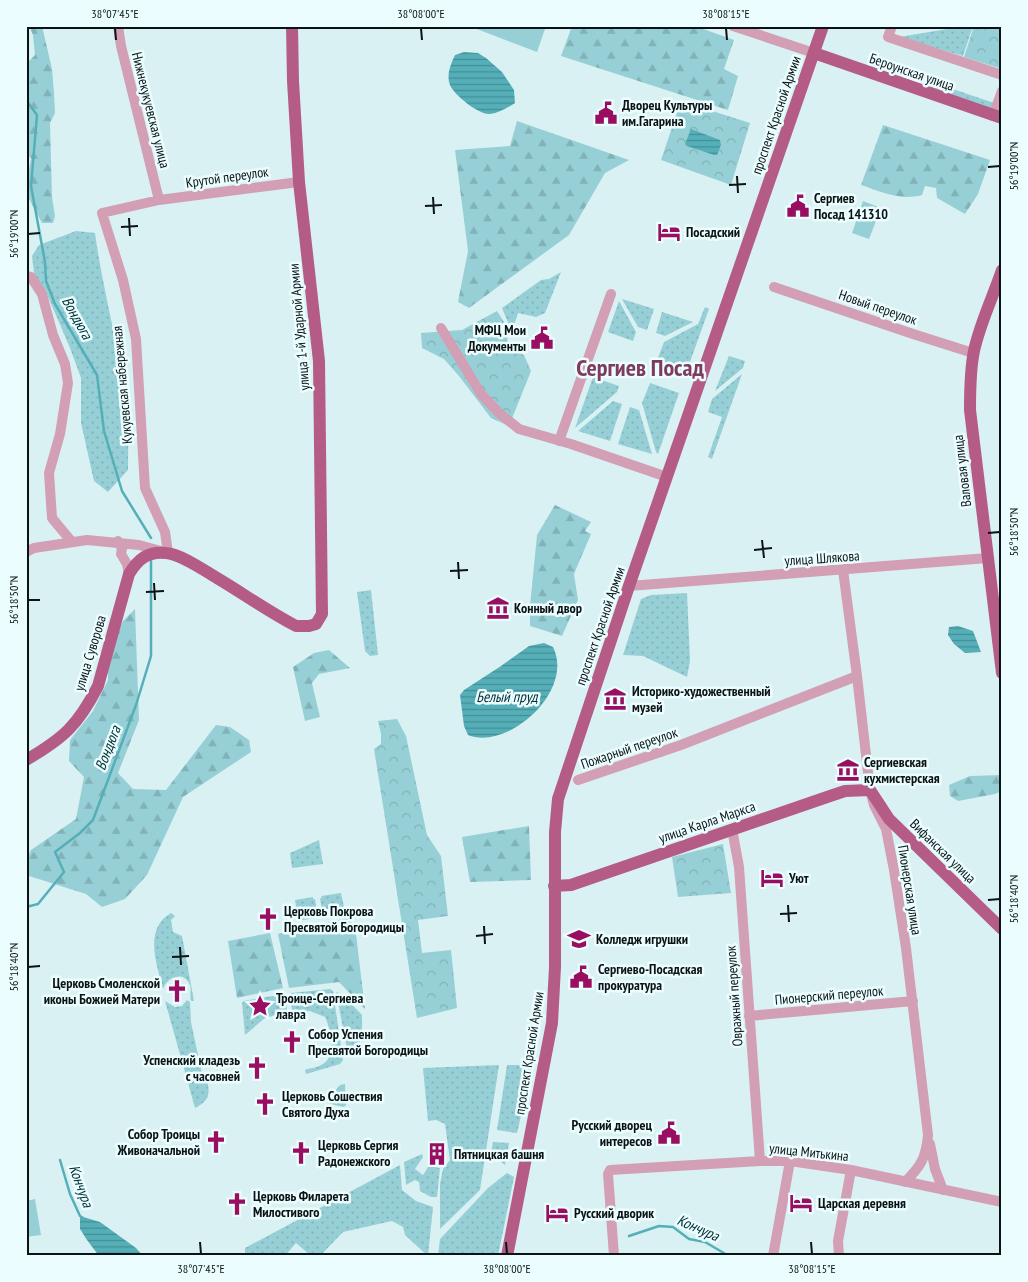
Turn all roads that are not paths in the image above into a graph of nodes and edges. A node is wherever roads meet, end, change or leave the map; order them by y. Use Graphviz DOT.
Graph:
graph roads {
  1 [pos="118,26"];
  2 [pos="292,26"];
  3 [pos="733,26"];
  4 [pos="823,26"];
  5 [pos="892,26"];
  6 [pos="814,54"];
  7 [pos="1002,76"];
  8 [pos="1002,90"];
  9 [pos="998,117"];
  10 [pos="299,182"];
  11 [pos="159,200"];
  12 [pos="102,213"];
  13 [pos="1002,270"];
  14 [pos="26,276"];
  15 [pos="774,287"];
  16 [pos="611,294"];
  17 [pos="441,328"];
  18 [pos="974,353"];
  19 [pos="560,441"];
  20 [pos="667,477"];
  21 [pos="72,542"];
  22 [pos="118,542"];
  23 [pos="26,552"];
  24 [pos="168,553"];
  25 [pos="988,558"];
  26 [pos="843,570"];
  27 [pos="129,574"];
  28 [pos="629,586"];
  29 [pos="1002,673"];
  30 [pos="857,676"];
  31 [pos="26,760"];
  32 [pos="578,780"];
  33 [pos="870,790"];
  34 [pos="732,829"];
  35 [pos="554,886"];
  36 [pos="1002,929"];
  37 [pos="913,1001"];
  38 [pos="749,1016"];
  39 [pos="928,1135"];
  40 [pos="760,1161"];
  41 [pos="790,1161"];
  42 [pos="851,1170"];
  43 [pos="905,1182"];
  44 [pos="943,1190"];
  45 [pos="1002,1202"];
  46 [pos="614,1253"];
  47 [pos="507,1256"];
  48 [pos="773,1256"];
  49 [pos="839,1256"];
  1 -- 11 [label="street, Нижнекукуевская улица"];
  2 -- 10 [label="main road, улица 1-й Ударной Армии"];
  3 -- 6 [label="street"];
  4 -- 6 [label="main road, проспект Красной Армии"];
  5 -- 7 [label="street"];
  6 -- 9 [label="main road, Бероунская улица"];
  6 -- 20 [label="main road, проспект Красной Армии"];
  8 -- 9 [label="street"];
  10 -- 11 [label="street, Крутой переулок"];
  10 -- 24 [label="main road, улица 1-й Ударной Армии"];
  11 -- 12 [label="street, Крутой переулок"];
  12 -- 24 [label="street, Кукуевская набережная"];
  13 -- 18 [label="main road, Валовая улица"];
  14 -- 21 [label="street"];
  15 -- 18 [label="street, Новый переулок"];
  16 -- 19 [label="street"];
  17 -- 19 [label="street"];
  18 -- 25 [label="main road, Валовая улица"];
  19 -- 20 [label="street"];
  20 -- 28 [label="main road, проспект Красной Армии"];
  21 -- 22 [label="street"];
  21 -- 23 [label="street"];
  22 -- 24 [label="street"];
  22 -- 27 [label="street"];
  24 -- 27 [label="main road, улица Суворова"];
  25 -- 26 [label="street, улица Шлякова"];
  25 -- 29 [label="main road, Валовая улица"];
  26 -- 28 [label="street, улица Шлякова"];
  26 -- 30 [label="street, Пионерская улица"];
  27 -- 31 [label="main road, улица Суворова"];
  28 -- 35 [label="main road, проспект Красной Армии"];
  30 -- 32 [label="street, Пожарный переулок"];
  30 -- 33 [label="street, Пионерская улица"];
  33 -- 34 [label="main road, улица Карла Маркса"];
  33 -- 36 [label="main road, Вифанская улица"];
  33 -- 37 [label="street, Пионерская улица"];
  34 -- 35 [label="main road, улица Карла Маркса"];
  34 -- 38 [label="street, Овражный переулок"];
  35 -- 47 [label="main road, проспект Красной Армии"];
  37 -- 38 [label="street, Пионерский переулок"];
  37 -- 39 [label="street, Пионерская улица"];
  38 -- 40 [label="street, Овражный переулок"];
  39 -- 43 [label="street, Пионерская улица"];
  39 -- 44 [label="street"];
  40 -- 41 [label="street, улица Митькина"];
  40 -- 46 [label="street, улица Митькина"];
  41 -- 42 [label="street, улица Митькина"];
  41 -- 48 [label="street"];
  42 -- 43 [label="street, улица Митькина"];
  42 -- 49 [label="street"];
  43 -- 44 [label="street, улица Митькина"];
  44 -- 45 [label="street, улица Митькина"];
}
